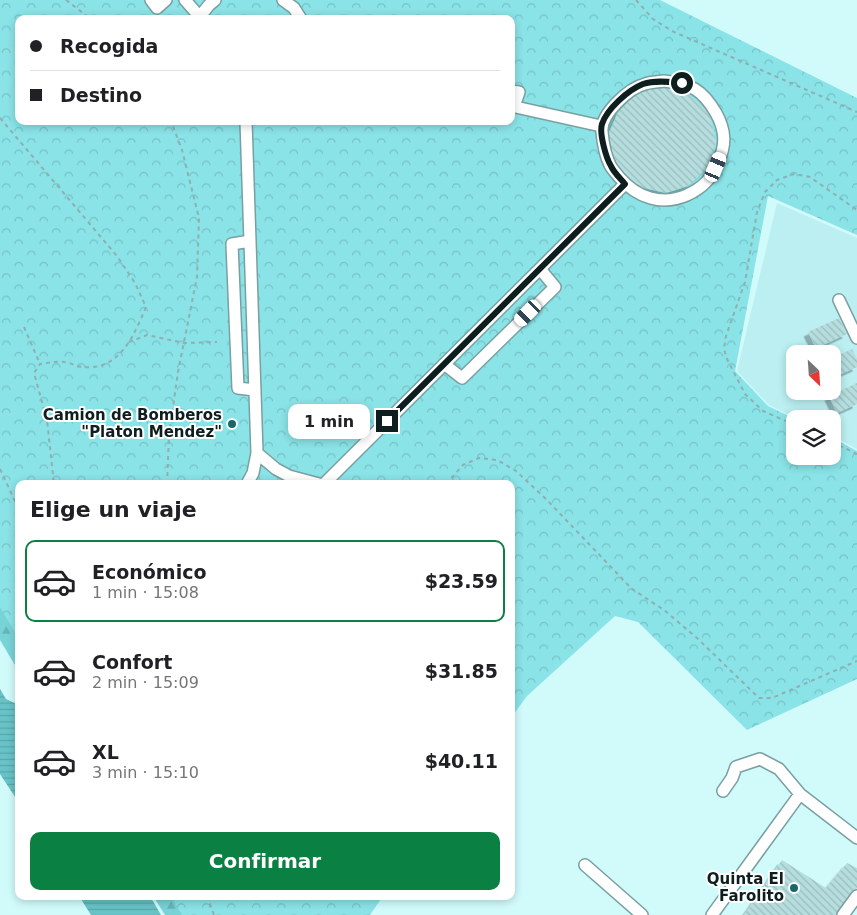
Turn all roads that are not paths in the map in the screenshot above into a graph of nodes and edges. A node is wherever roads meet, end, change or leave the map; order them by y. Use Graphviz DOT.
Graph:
graph roads {
  1 [pos="151,0"];
  2 [pos="166,0"];
  3 [pos="185,0"];
  4 [pos="215,0"];
  5 [pos="283,0"];
  6 [pos="196,15"];
  7 [pos="200,15"];
  8 [pos="298,15"];
  9 [pos="515,91"];
  10 [pos="515,103"];
  11 [pos="515,107"];
  12 [pos="246,125"];
  13 [pos="601,126"];
  14 [pos="625,184"];
  15 [pos="250,241"];
  16 [pos="540,269"];
  17 [pos="839,300"];
  18 [pos="857,338"];
  19 [pos="444,364"];
  20 [pos="255,390"];
  21 [pos="257,453"];
  22 [pos="249,480"];
  23 [pos="287,480"];
  24 [pos="328,480"];
  25 [pos="723,791"];
  26 [pos="800,794"];
  27 [pos="857,838"];
  28 [pos="585,865"];
  29 [pos="857,896"];
  30 [pos="642,915"];
  31 [pos="712,915"];
  32 [pos="843,915"];
  1 -- 2 [label="street"];
  3 -- 6 [label="street"];
  4 -- 7 [label="street"];
  5 -- 8 [label="street"];
  9 -- 10 [label="street"];
  11 -- 13 [label="street"];
  12 -- 15 [label="street"];
  13 -- 14 [label="street"];
  13 -- 14 [label="street"];
  14 -- 16 [label="street"];
  15 -- 20 [label="street"];
  15 -- 20 [label="street"];
  16 -- 19 [label="street"];
  16 -- 19 [label="street"];
  17 -- 18 [label="street"];
  19 -- 24 [label="street"];
  20 -- 21 [label="street"];
  21 -- 22 [label="street"];
  21 -- 23 [label="street"];
  25 -- 26 [label="street"];
  26 -- 27 [label="street"];
  26 -- 31 [label="street"];
  28 -- 30 [label="street"];
  29 -- 32 [label="street"];
}
